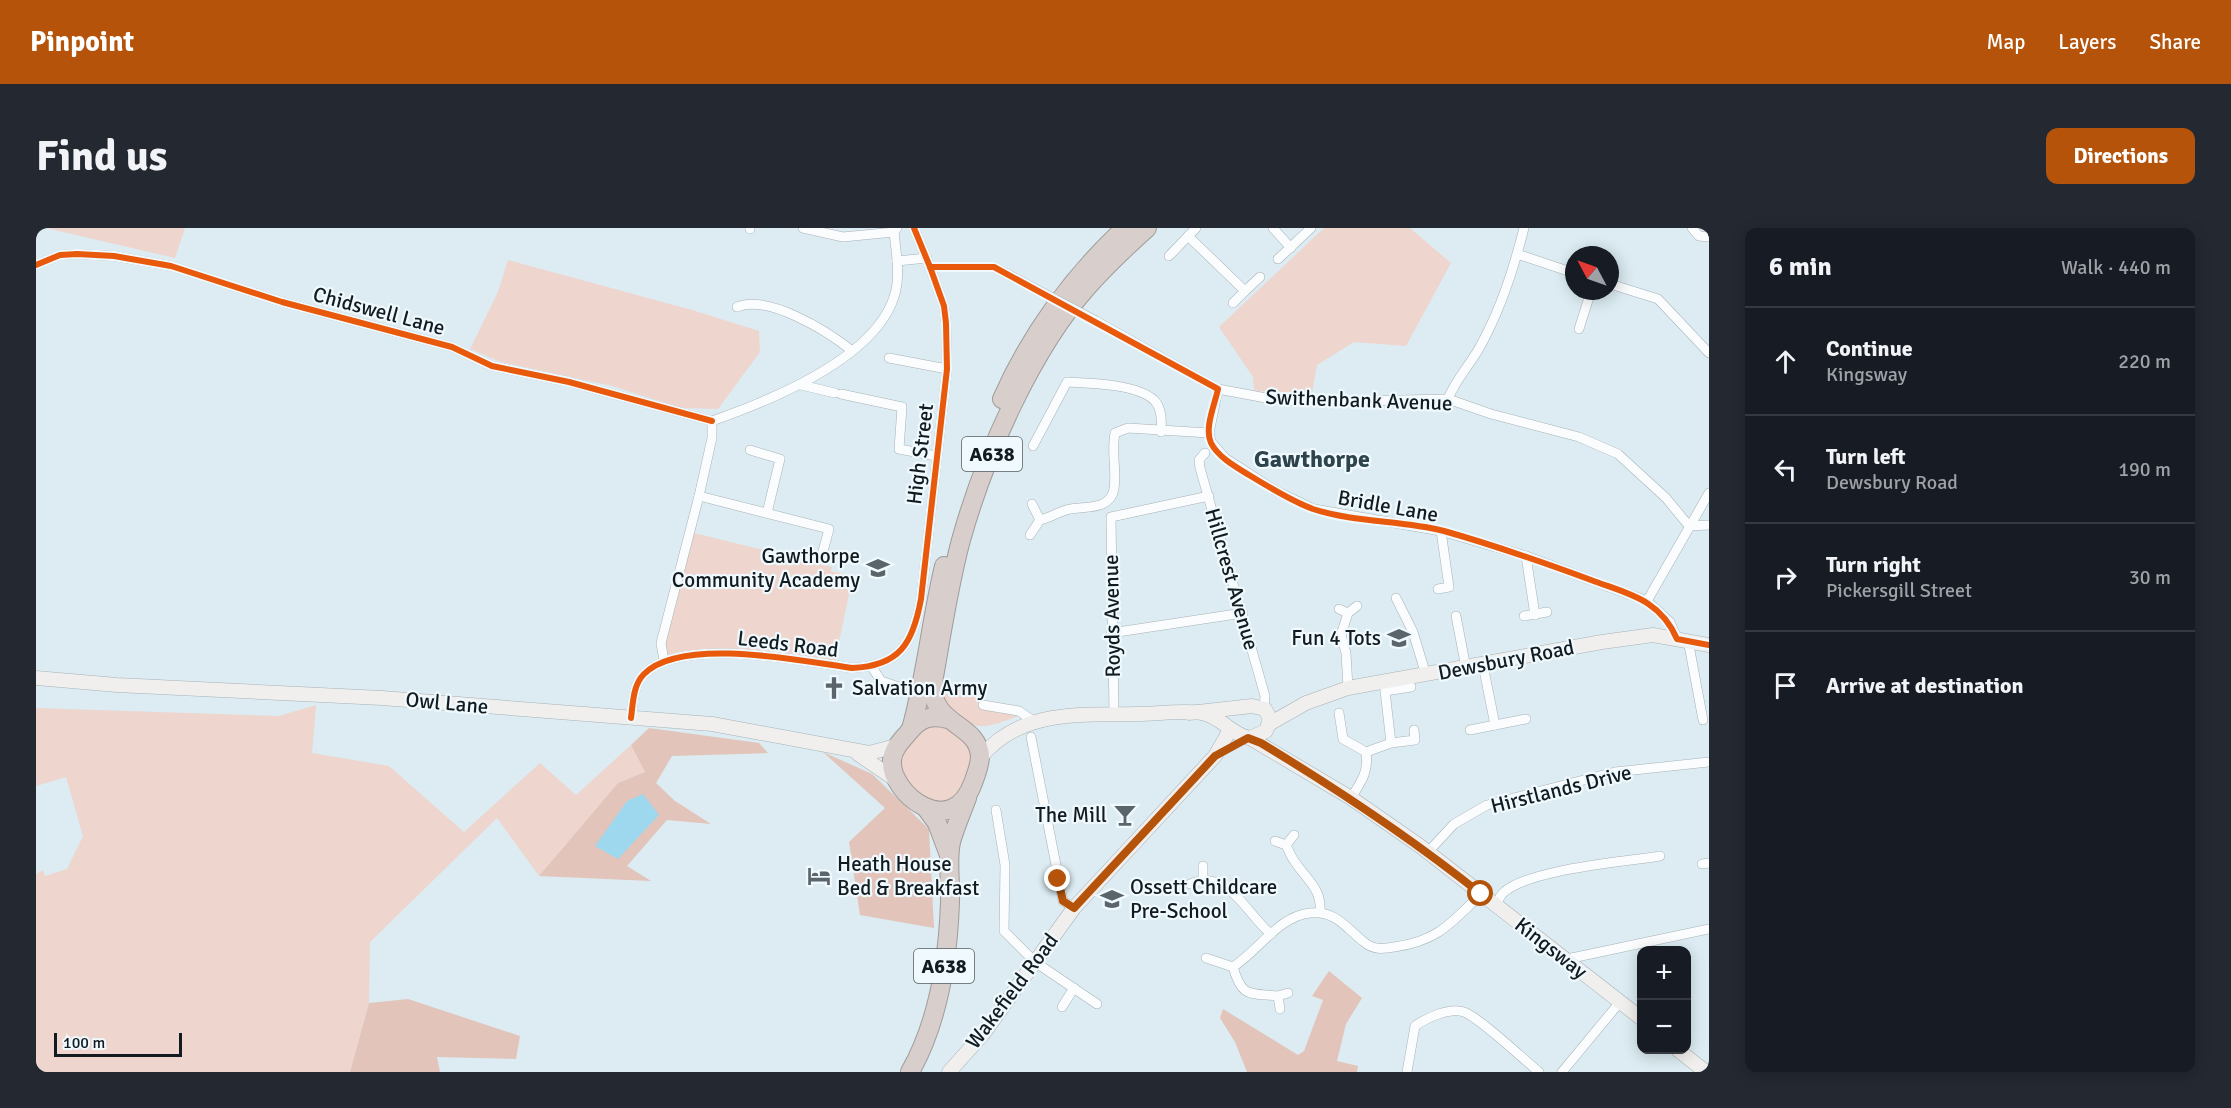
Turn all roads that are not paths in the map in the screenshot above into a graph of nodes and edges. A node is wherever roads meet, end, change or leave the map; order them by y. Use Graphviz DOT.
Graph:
graph roads {
  1 [pos="803,228"];
  2 [pos="914,228"];
  3 [pos="1125,228"];
  4 [pos="1147,228"];
  5 [pos="1196,228"];
  6 [pos="1273,228"];
  7 [pos="1311,228"];
  8 [pos="1524,228"];
  9 [pos="1692,228"];
  10 [pos="896,230"];
  11 [pos="1188,236"];
  12 [pos="1709,237"];
  13 [pos="1291,248"];
  14 [pos="1517,254"];
  15 [pos="1169,256"];
  16 [pos="1278,259"];
  17 [pos="897,261"];
  18 [pos="929,262"];
  19 [pos="36,265"];
  20 [pos="1565,270"];
  21 [pos="1260,277"];
  22 [pos="1619,287"];
  23 [pos="1245,291"];
  24 [pos="1589,300"];
  25 [pos="1233,303"];
  26 [pos="737,307"];
  27 [pos="1579,329"];
  28 [pos="851,350"];
  29 [pos="1709,353"];
  30 [pos="889,358"];
  31 [pos="947,369"];
  32 [pos="801,385"];
  33 [pos="1218,389"];
  34 [pos="1448,399"];
  35 [pos="712,421"];
  36 [pos="1161,432"];
  37 [pos="1209,433"];
  38 [pos="1033,446"];
  39 [pos="750,450"];
  40 [pos="1205,453"];
  41 [pos="936,456"];
  42 [pos="1709,493"];
  43 [pos="699,496"];
  44 [pos="1209,496"];
  45 [pos="1032,504"];
  46 [pos="767,513"];
  47 [pos="1040,520"];
  48 [pos="1709,525"];
  49 [pos="1689,526"];
  50 [pos="1441,531"];
  51 [pos="1030,535"];
  52 [pos="822,555"];
  53 [pos="1526,556"];
  54 [pos="1438,589"];
  55 [pos="1396,598"];
  56 [pos="1647,601"];
  57 [pos="1358,606"];
  58 [pos="1547,612"];
  59 [pos="1243,614"];
  60 [pos="1536,615"];
  61 [pos="1456,616"];
  62 [pos="1524,616"];
  63 [pos="1111,633"];
  64 [pos="1683,639"];
  65 [pos="1709,645"];
  66 [pos="664,661"];
  67 [pos="1483,664"];
  68 [pos="872,667"];
  69 [pos="1466,668"];
  70 [pos="1426,675"];
  71 [pos="36,678"];
  72 [pos="1411,687"];
  73 [pos="902,688"];
  74 [pos="1348,688"];
  75 [pos="1306,703"];
  76 [pos="983,705"];
  77 [pos="1235,709"];
  78 [pos="1265,709"];
  79 [pos="1339,712"];
  80 [pos="1189,713"];
  81 [pos="1114,714"];
  82 [pos="631,718"];
  83 [pos="948,719"];
  84 [pos="1526,719"];
  85 [pos="1702,720"];
  86 [pos="1033,722"];
  87 [pos="1269,725"];
  88 [pos="1495,725"];
  89 [pos="1229,728"];
  90 [pos="911,729"];
  91 [pos="1470,730"];
  92 [pos="968,733"];
  93 [pos="1004,734"];
  94 [pos="1414,735"];
  95 [pos="1030,737"];
  96 [pos="1249,738"];
  97 [pos="1391,743"];
  98 [pos="897,746"];
  99 [pos="855,752"];
  100 [pos="1366,752"];
  101 [pos="1215,756"];
  102 [pos="980,758"];
  103 [pos="1709,762"];
  104 [pos="896,780"];
  105 [pos="1347,796"];
  106 [pos="967,797"];
  107 [pos="926,808"];
  108 [pos="996,810"];
  109 [pos="1294,835"];
  110 [pos="1275,841"];
  111 [pos="1286,845"];
  112 [pos="1428,852"];
  113 [pos="949,855"];
  114 [pos="1660,856"];
  115 [pos="1203,866"];
  116 [pos="1203,880"];
  117 [pos="1190,884"];
  118 [pos="1481,894"];
  119 [pos="1496,904"];
  120 [pos="1074,908"];
  121 [pos="1320,912"];
  122 [pos="1709,928"];
  123 [pos="1271,934"];
  124 [pos="1206,958"];
  125 [pos="1567,959"];
  126 [pos="1035,962"];
  127 [pos="1233,967"];
  128 [pos="1074,988"];
  129 [pos="1288,993"];
  130 [pos="1278,996"];
  131 [pos="1620,1002"];
  132 [pos="1097,1004"];
  133 [pos="1062,1007"];
  134 [pos="1280,1009"];
  135 [pos="1637,1016"];
  136 [pos="1683,1054"];
  137 [pos="910,1072"];
  138 [pos="949,1072"];
  139 [pos="1407,1072"];
  140 [pos="1539,1072"];
  141 [pos="1562,1072"];
  142 [pos="1706,1072"];
  1 -- 10 [label="street"];
  2 -- 18 [label="street, High Street"];
  3 -- 90 [label="highway, A638"];
  4 -- 83 [label="highway, A638"];
  5 -- 11 [label="street"];
  6 -- 13 [label="street"];
  7 -- 13 [label="street"];
  8 -- 14 [label="street"];
  9 -- 12 [label="street"];
  10 -- 17 [label="street"];
  11 -- 15 [label="street"];
  11 -- 23 [label="street"];
  13 -- 16 [label="street"];
  14 -- 20 [label="street"];
  14 -- 34 [label="street"];
  17 -- 18 [label="street, Swithenbank Avenue"];
  17 -- 28 [label="street"];
  18 -- 31 [label="street, High Street"];
  18 -- 33 [label="street, Swithenbank Avenue, bridge"];
  19 -- 35 [label="street, Chidswell Lane"];
  21 -- 23 [label="street"];
  22 -- 29 [label="street"];
  23 -- 25 [label="street"];
  24 -- 27 [label="street"];
  26 -- 28 [label="street"];
  28 -- 32 [label="street"];
  30 -- 31 [label="street"];
  31 -- 41 [label="street, High Street"];
  32 -- 35 [label="street"];
  32 -- 41 [label="street"];
  33 -- 34 [label="street, Swithenbank Avenue"];
  33 -- 37 [label="street"];
  34 -- 49 [label="street, Swithenbank Avenue"];
  35 -- 43 [label="street"];
  36 -- 37 [label="street"];
  36 -- 38 [label="street"];
  36 -- 47 [label="street"];
  37 -- 50 [label="street, Bridle Lane"];
  39 -- 46 [label="street"];
  40 -- 44 [label="street, Hillcrest Avenue"];
  41 -- 68 [label="street, High Street"];
  42 -- 49 [label="street"];
  43 -- 46 [label="street"];
  43 -- 66 [label="street"];
  44 -- 59 [label="street, Hillcrest Avenue"];
  44 -- 63 [label="street, Royds Avenue"];
  45 -- 47 [label="street"];
  46 -- 52 [label="street"];
  47 -- 51 [label="street"];
  48 -- 49 [label="street"];
  49 -- 56 [label="street"];
  50 -- 53 [label="street, Bridle Lane"];
  50 -- 54 [label="street"];
  53 -- 56 [label="street, Bridle Lane"];
  53 -- 60 [label="street"];
  55 -- 70 [label="street"];
  56 -- 64 [label="street, Bridle Lane"];
  57 -- 74 [label="street"];
  58 -- 60 [label="street"];
  59 -- 63 [label="street"];
  59 -- 78 [label="street, Hillcrest Avenue"];
  60 -- 62 [label="street"];
  61 -- 69 [label="street"];
  63 -- 81 [label="street, Royds Avenue"];
  64 -- 65 [label="main road, Dewsbury Road"];
  64 -- 67 [label="main road, Dewsbury Road"];
  64 -- 85 [label="street"];
  66 -- 68 [label="street, Leeds Road"];
  66 -- 82 [label="street, Leeds Road"];
  67 -- 69 [label="main road, Dewsbury Road"];
  67 -- 88 [label="street"];
  68 -- 73 [label="street"];
  69 -- 70 [label="main road, Dewsbury Road"];
  70 -- 74 [label="main road, Dewsbury Road"];
  71 -- 82 [label="main road, Owl Lane"];
  72 -- 97 [label="street"];
  74 -- 75 [label="main road, Dewsbury Road"];
  75 -- 78 [label="main road, Dewsbury Road"];
  75 -- 87 [label="main road, Dewsbury Road"];
  76 -- 86 [label="street"];
  77 -- 78 [label="main road"];
  77 -- 80 [label="main road"];
  77 -- 89 [label="main road"];
  78 -- 87 [label="main road"];
  79 -- 100 [label="street"];
  80 -- 81 [label="main road"];
  80 -- 89 [label="main road"];
  81 -- 86 [label="main road"];
  82 -- 99 [label="main road, Owl Lane"];
  83 -- 90 [label="highway, A638"];
  83 -- 92 [label="highway, A638"];
  84 -- 88 [label="street"];
  86 -- 93 [label="main road"];
  87 -- 96 [label="main road"];
  87 -- 105 [label="main road, Kingsway"];
  88 -- 91 [label="street"];
  89 -- 96 [label="main road"];
  89 -- 101 [label="main road"];
  90 -- 98 [label="highway, A638"];
  92 -- 93 [label="main road"];
  92 -- 102 [label="highway, A638"];
  93 -- 102 [label="main road"];
  94 -- 97 [label="street"];
  95 -- 120 [label="street"];
  96 -- 101 [label="main road"];
  96 -- 105 [label="main road, Kingsway"];
  97 -- 100 [label="street"];
  98 -- 99 [label="main road, Owl Lane"];
  98 -- 104 [label="highway"];
  99 -- 104 [label="main road, Owl Lane"];
  100 -- 105 [label="street"];
  101 -- 120 [label="main road"];
  102 -- 106 [label="highway, A638"];
  103 -- 112 [label="street, Hirstlands Drive"];
  104 -- 107 [label="highway, A638"];
  105 -- 112 [label="main road, Kingsway"];
  106 -- 107 [label="highway"];
  106 -- 113 [label="highway, A638"];
  107 -- 113 [label="highway, A638"];
  108 -- 126 [label="street"];
  109 -- 111 [label="street"];
  110 -- 111 [label="street"];
  111 -- 121 [label="street"];
  112 -- 118 [label="main road, Kingsway"];
  113 -- 137 [label="highway, A638"];
  114 -- 119 [label="street"];
  115 -- 116 [label="street"];
  116 -- 117 [label="street"];
  116 -- 123 [label="street"];
  118 -- 119 [label="main road, Kingsway"];
  118 -- 121 [label="street"];
  119 -- 125 [label="main road, Kingsway"];
  120 -- 126 [label="main road, Wakefield Road"];
  121 -- 123 [label="street"];
  122 -- 125 [label="street"];
  123 -- 127 [label="street"];
  124 -- 127 [label="street"];
  125 -- 131 [label="main road, Kingsway"];
  126 -- 128 [label="street"];
  126 -- 138 [label="main road, Wakefield Road"];
  127 -- 130 [label="street"];
  128 -- 132 [label="street"];
  128 -- 133 [label="street"];
  129 -- 130 [label="street"];
  130 -- 134 [label="street"];
  131 -- 135 [label="main road, Kingsway"];
  131 -- 141 [label="street"];
  136 -- 142 [label="main road"];
  139 -- 140 [label="street"];
}
